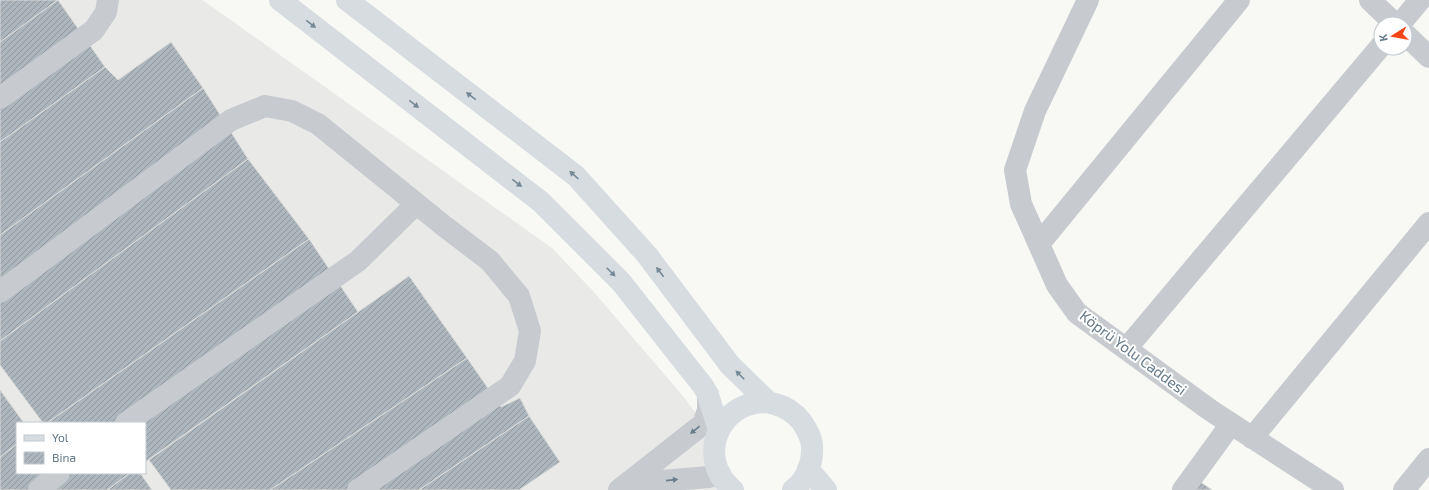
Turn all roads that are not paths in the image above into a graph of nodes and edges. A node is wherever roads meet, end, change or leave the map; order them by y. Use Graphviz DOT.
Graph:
graph roads {
  1 [pos="108,0"];
  2 [pos="280,0"];
  3 [pos="346,0"];
  4 [pos="1088,0"];
  5 [pos="1239,0"];
  6 [pos="1370,0"];
  7 [pos="1420,0"];
  8 [pos="1387,16"];
  9 [pos="1407,16"];
  10 [pos="1413,42"];
  11 [pos="1373,56"];
  12 [pos="1429,57"];
  13 [pos="0,98"];
  14 [pos="416,204"];
  15 [pos="1429,223"];
  16 [pos="1039,244"];
  17 [pos="0,292"];
  18 [pos="1126,349"];
  19 [pos="708,395"];
  20 [pos="768,402"];
  21 [pos="127,422"];
  22 [pos="1231,424"];
  23 [pos="719,430"];
  24 [pos="1252,438"];
  25 [pos="1429,459"];
  26 [pos="808,469"];
  27 [pos="58,474"];
  28 [pos="724,484"];
  29 [pos="39,490"];
  30 [pos="358,490"];
  31 [pos="620,490"];
  32 [pos="793,490"];
  33 [pos="826,490"];
  34 [pos="1183,490"];
  35 [pos="1333,490"];
  36 [pos="1404,490"];
  1 -- 13 [label="street"];
  2 -- 19 [label="main road, one-way"];
  20 -- 3 [label="main road, one-way"];
  4 -- 16 [label="street, Köprü Yolu Caddesi"];
  5 -- 16 [label="street"];
  6 -- 8 [label="street"];
  7 -- 9 [label="street"];
  10 -- 12 [label="street"];
  11 -- 18 [label="street"];
  14 -- 17 [label="street"];
  14 -- 21 [label="street"];
  14 -- 30 [label="street"];
  15 -- 24 [label="street"];
  16 -- 18 [label="street, Köprü Yolu Caddesi"];
  18 -- 22 [label="street, Köprü Yolu Caddesi"];
  19 -- 23 [label="main road"];
  19 -- 31 [label="street, one-way"];
  20 -- 23 [label="main road"];
  20 -- 26 [label="main road"];
  22 -- 24 [label="street, Köprü Yolu Caddesi"];
  22 -- 34 [label="street"];
  23 -- 28 [label="main road"];
  24 -- 35 [label="street, Köprü Yolu Caddesi"];
  25 -- 36 [label="street"];
  26 -- 32 [label="main road"];
  26 -- 33 [label="main road"];
  27 -- 29 [label="street"];
  31 -- 28 [label="street, one-way"];
}
